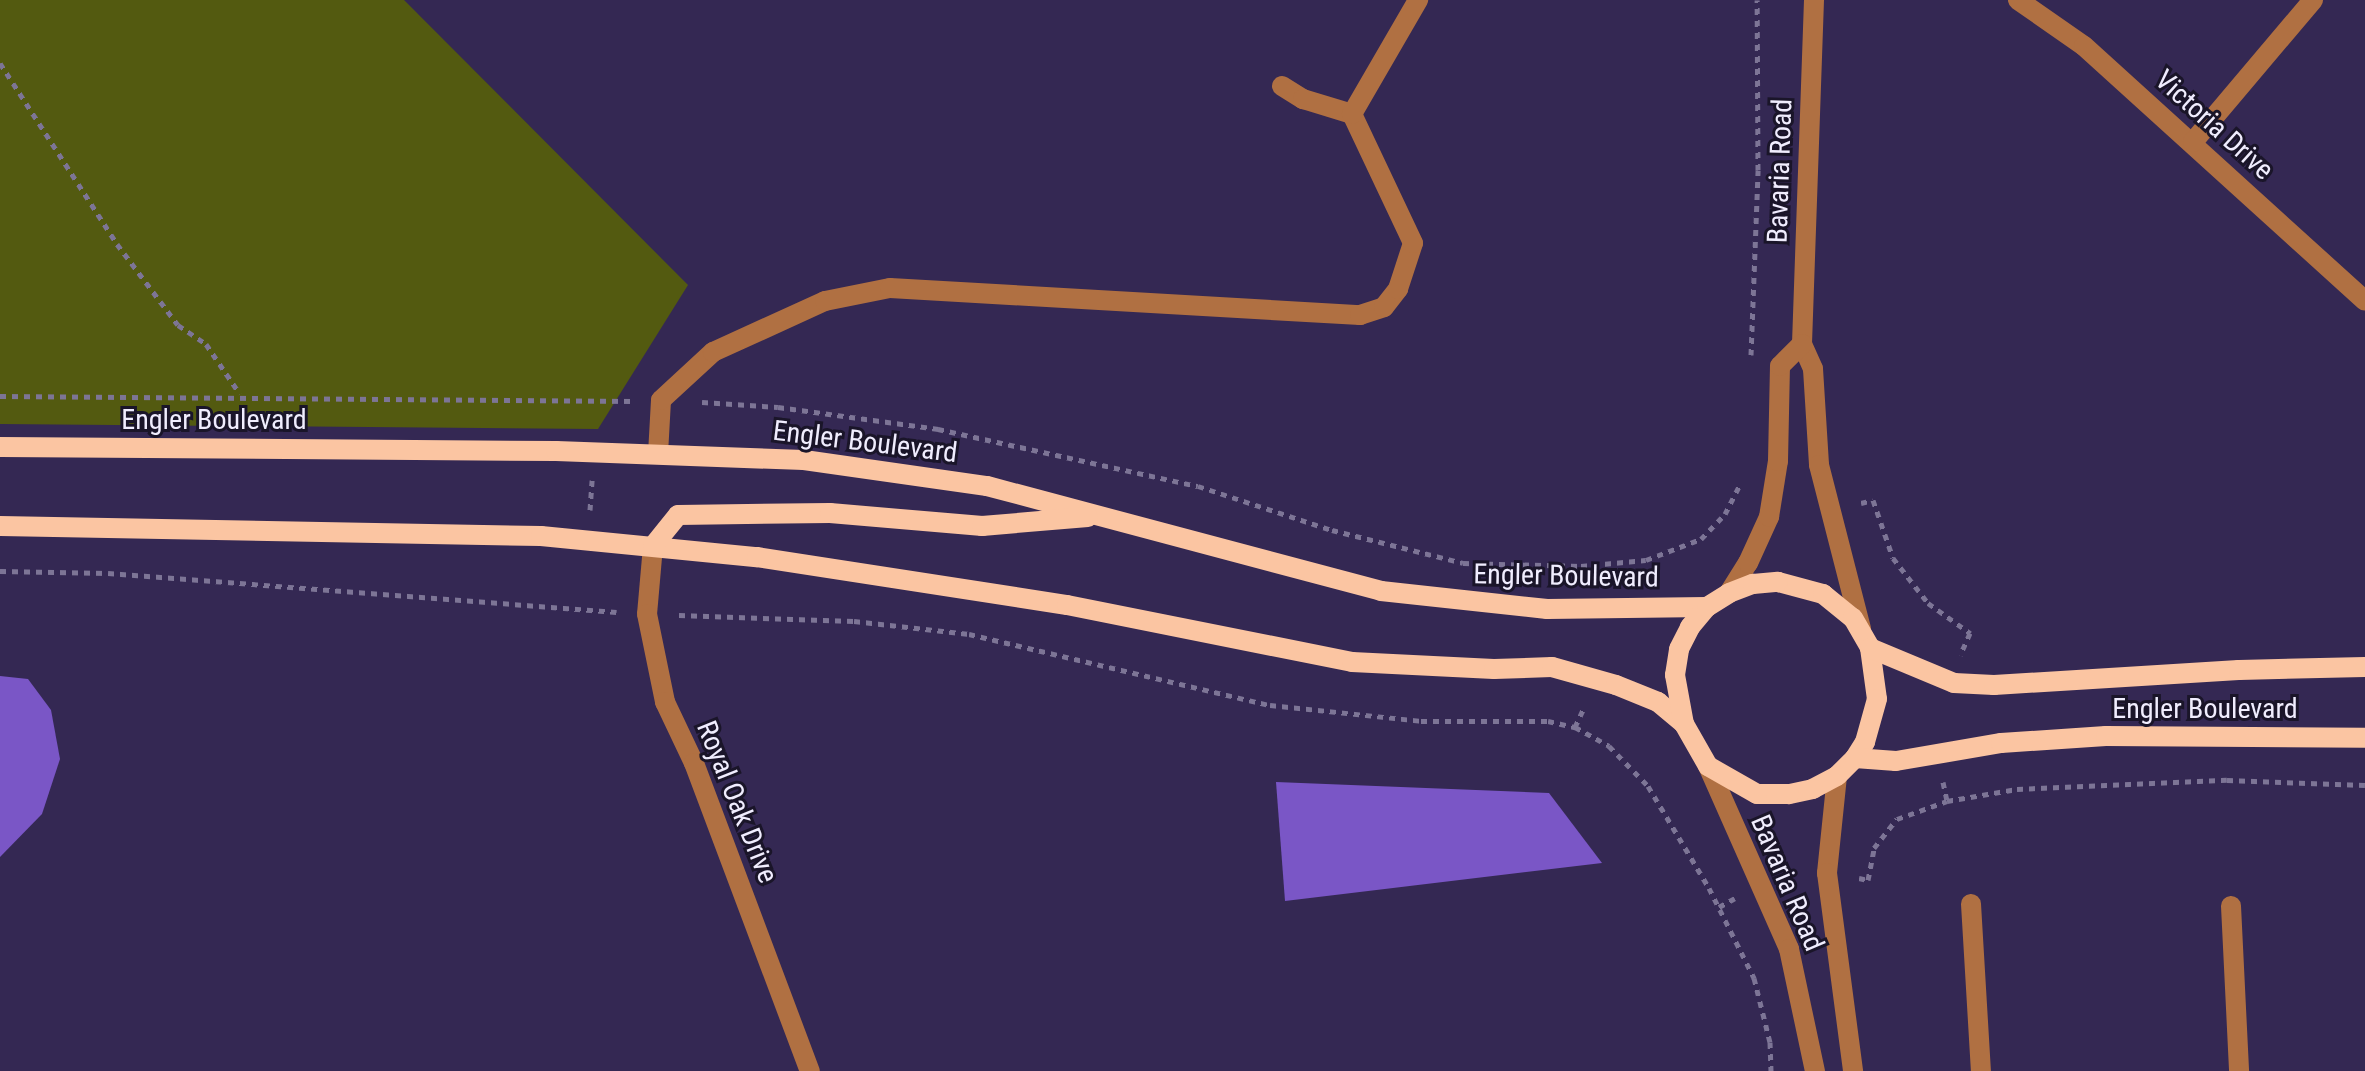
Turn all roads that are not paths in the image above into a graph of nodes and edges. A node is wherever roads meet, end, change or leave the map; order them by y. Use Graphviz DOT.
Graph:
graph roads {
  1 [pos="1418,0"];
  2 [pos="1814,0"];
  3 [pos="2018,0"];
  4 [pos="2313,0"];
  5 [pos="1282,86"];
  6 [pos="1352,114"];
  7 [pos="2193,142"];
  8 [pos="2365,301"];
  9 [pos="1802,344"];
  10 [pos="0,447"];
  11 [pos="658,454"];
  12 [pos="1104,515"];
  13 [pos="0,526"];
  14 [pos="653,546"];
  15 [pos="1729,593"];
  16 [pos="1707,607"];
  17 [pos="1866,640"];
  18 [pos="2365,667"];
  19 [pos="1684,724"];
  20 [pos="2365,738"];
  21 [pos="1855,758"];
  22 [pos="1708,766"];
  23 [pos="1837,776"];
  24 [pos="1971,904"];
  25 [pos="2231,906"];
  26 [pos="810,1071"];
  27 [pos="1815,1071"];
  28 [pos="1853,1071"];
  29 [pos="1981,1071"];
  30 [pos="2239,1071"];
  1 -- 6 [label="street"];
  2 -- 9 [label="street, Bavaria Road"];
  3 -- 7 [label="street, Victoria Drive"];
  4 -- 7 [label="street"];
  5 -- 6 [label="street"];
  6 -- 11 [label="street"];
  7 -- 8 [label="street, Victoria Drive"];
  9 -- 15 [label="street"];
  9 -- 17 [label="street, Bavaria Road"];
  10 -- 11 [label="main road, Engler Boulevard"];
  11 -- 12 [label="main road, Engler Boulevard"];
  12 -- 14 [label="main road"];
  12 -- 16 [label="main road, Engler Boulevard"];
  13 -- 14 [label="main road"];
  14 -- 19 [label="main road"];
  14 -- 26 [label="street, Royal Oak Drive"];
  15 -- 16 [label="main road"];
  15 -- 17 [label="main road"];
  16 -- 19 [label="main road"];
  17 -- 18 [label="main road, Engler Boulevard"];
  17 -- 21 [label="main road"];
  19 -- 22 [label="main road"];
  20 -- 21 [label="main road, Engler Boulevard"];
  21 -- 23 [label="main road"];
  22 -- 23 [label="main road"];
  22 -- 27 [label="street, Bavaria Road"];
  23 -- 28 [label="street, Bavaria Road"];
  24 -- 29 [label="street"];
  25 -- 30 [label="street"];
}
